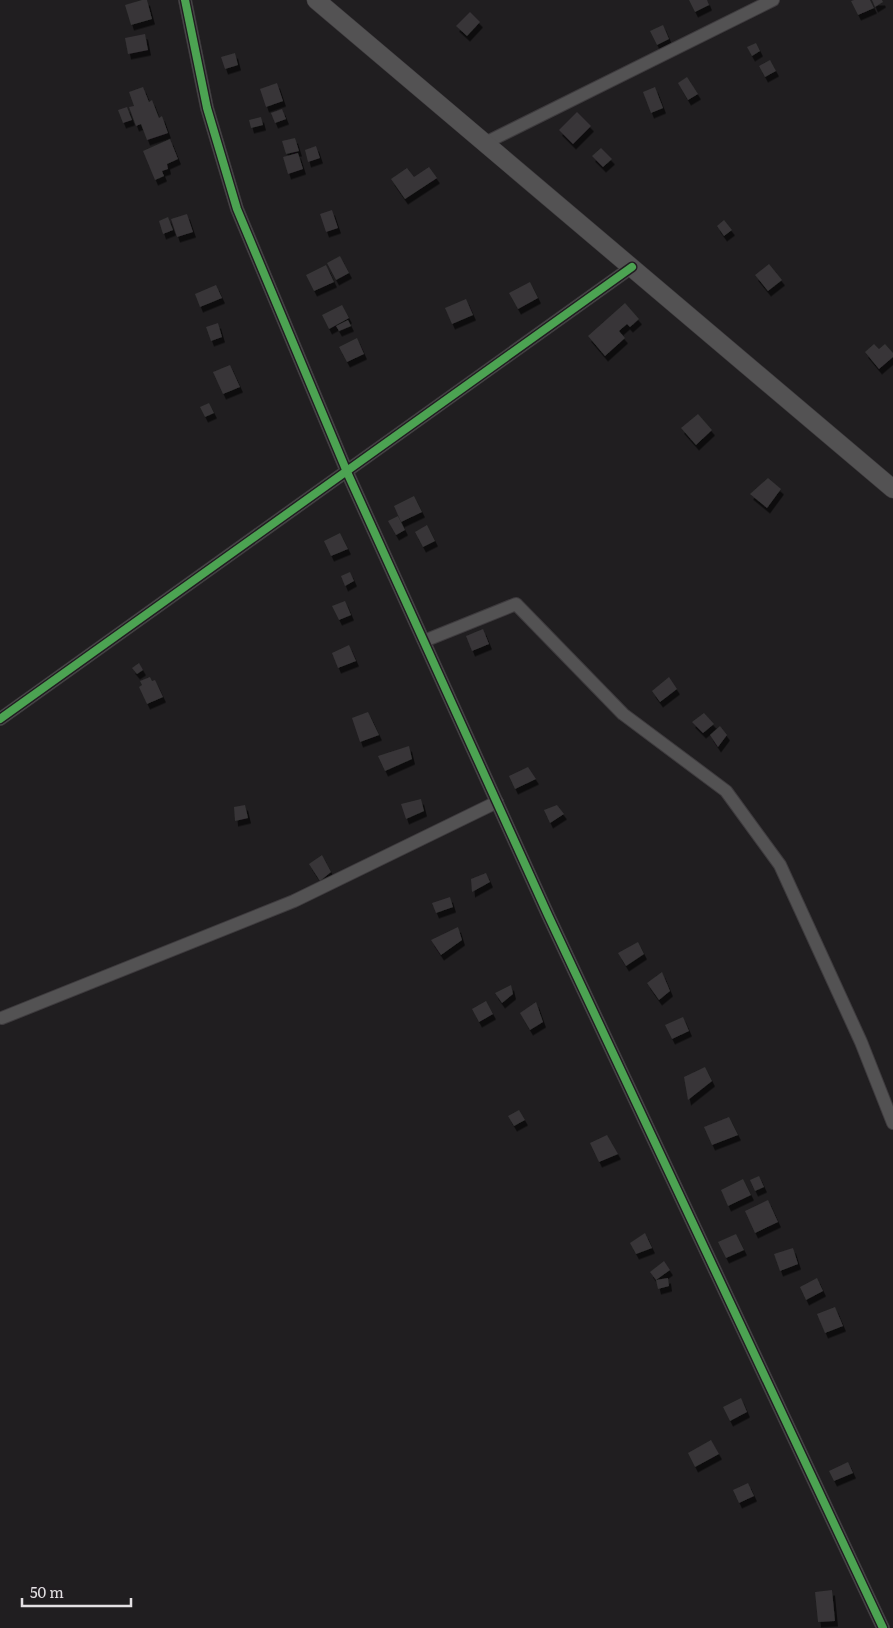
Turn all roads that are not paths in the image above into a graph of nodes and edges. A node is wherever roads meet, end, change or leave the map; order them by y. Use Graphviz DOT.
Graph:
graph roads {
  1 [pos="185,0"];
  2 [pos="316,0"];
  3 [pos="773,0"];
  4 [pos="485,143"];
  5 [pos="632,267"];
  6 [pos="347,472"];
  7 [pos="893,489"];
  8 [pos="424,641"];
  9 [pos="0,719"];
  10 [pos="497,802"];
  11 [pos="2,1018"];
  12 [pos="893,1123"];
  13 [pos="883,1628"];
  1 -- 6 [label="street"];
  2 -- 4 [label="main road"];
  3 -- 4 [label="street"];
  4 -- 5 [label="main road"];
  5 -- 6 [label="street"];
  5 -- 7 [label="main road"];
  6 -- 8 [label="street"];
  6 -- 9 [label="street"];
  8 -- 10 [label="street"];
  8 -- 12 [label="street"];
  10 -- 11 [label="street"];
  10 -- 13 [label="street"];
}
